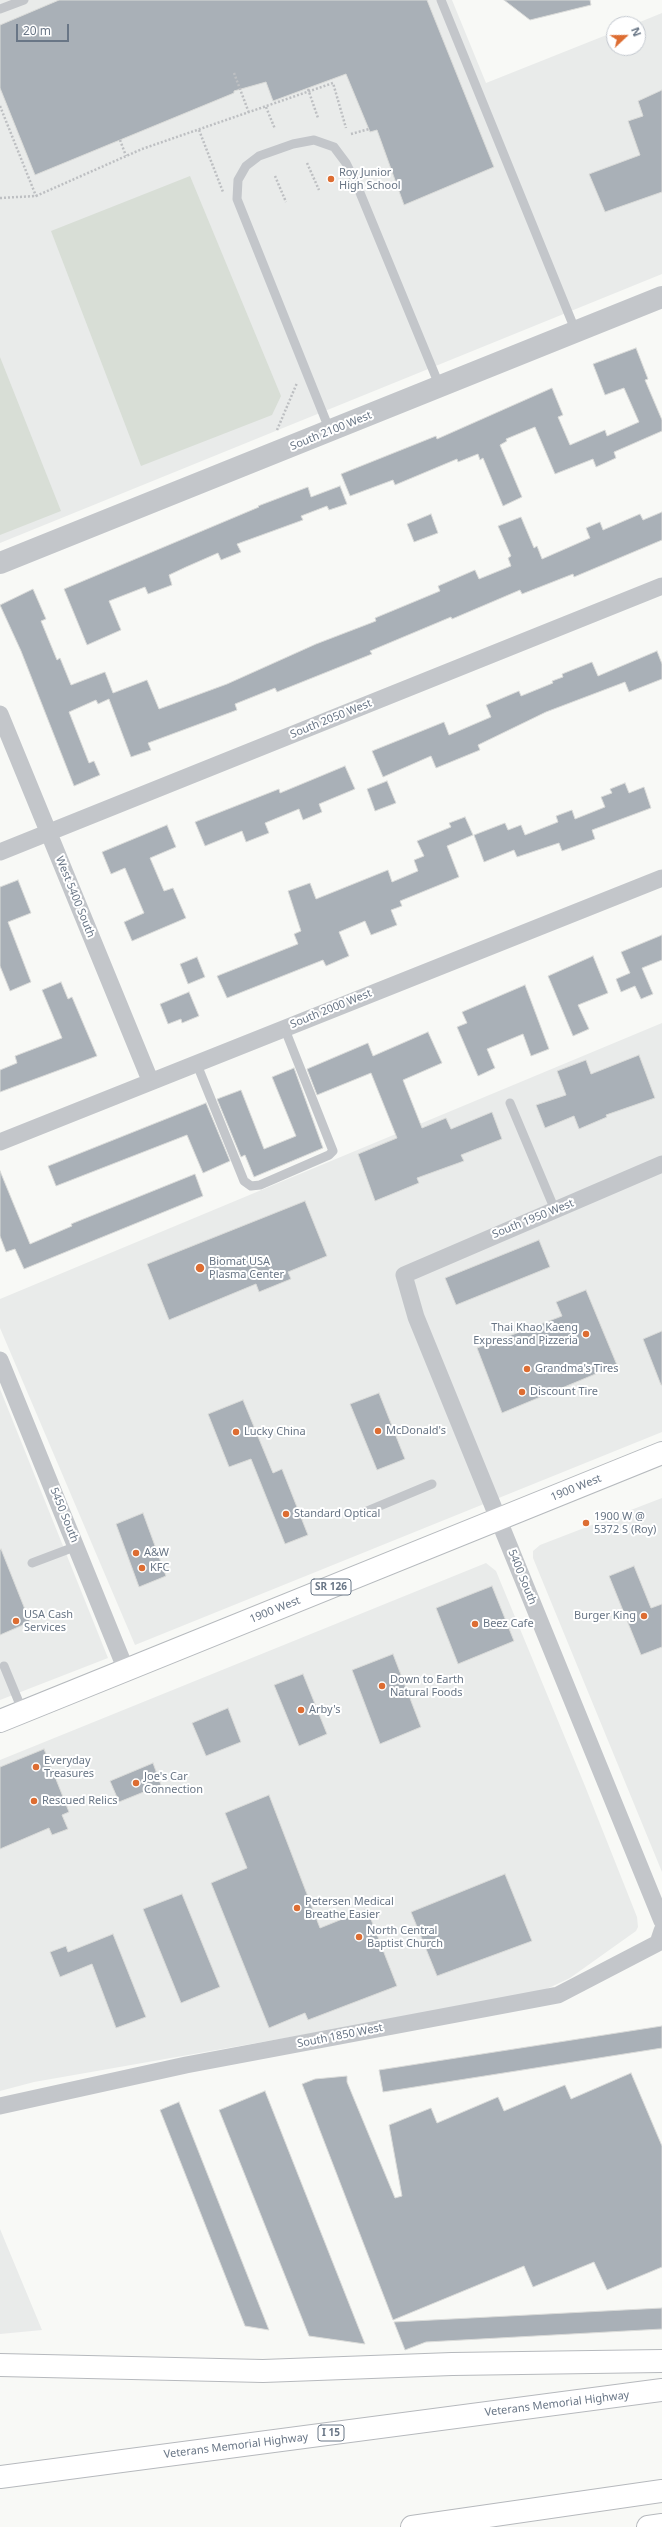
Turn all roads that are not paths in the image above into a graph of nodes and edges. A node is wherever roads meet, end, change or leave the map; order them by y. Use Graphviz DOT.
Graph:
graph roads {
  1 [pos="24,0"];
  2 [pos="441,0"];
  3 [pos="0,9"];
  4 [pos="662,297"];
  5 [pos="576,332"];
  6 [pos="440,387"];
  7 [pos="330,431"];
  8 [pos="0,563"];
  9 [pos="662,586"];
  10 [pos="0,714"];
  11 [pos="48,832"];
  12 [pos="0,852"];
  13 [pos="662,878"];
  14 [pos="284,1027"];
  15 [pos="196,1062"];
  16 [pos="150,1080"];
  17 [pos="510,1103"];
  18 [pos="0,1142"];
  19 [pos="662,1164"];
  20 [pos="555,1210"];
  21 [pos="404,1275"];
  22 [pos="0,1360"];
  23 [pos="662,1454"];
  24 [pos="432,1484"];
  25 [pos="365,1512"];
  26 [pos="498,1520"];
  27 [pos="77,1546"];
  28 [pos="32,1563"];
  29 [pos="4,1666"];
  30 [pos="126,1670"];
  31 [pos="23,1712"];
  32 [pos="0,1721"];
  33 [pos="662,1921"];
  34 [pos="662,1931"];
  35 [pos="0,2106"];
  36 [pos="662,2361"];
  37 [pos="0,2365"];
  38 [pos="662,2390"];
  39 [pos="0,2476"];
  40 [pos="662,2491"];
  41 [pos="662,2525"];
  42 [pos="412,2527"];
  43 [pos="648,2527"];
  1 -- 3 [label="lane"];
  2 -- 5 [label="lane"];
  4 -- 5 [label="street, South 2100 West"];
  5 -- 6 [label="street, South 2100 West"];
  6 -- 7 [label="street, South 2100 West"];
  6 -- 7 [label="lane"];
  7 -- 8 [label="street, South 2100 West"];
  9 -- 11 [label="street, South 2050 West"];
  10 -- 11 [label="street, West 5400 South"];
  11 -- 12 [label="street, South 2050 West"];
  11 -- 16 [label="street, West 5400 South"];
  13 -- 14 [label="street, South 2000 West"];
  14 -- 15 [label="street, South 2000 West"];
  14 -- 15 [label="lane"];
  15 -- 16 [label="street, South 2000 West"];
  16 -- 18 [label="street, South 2000 West"];
  17 -- 20 [label="lane"];
  19 -- 20 [label="street, South 1950 West"];
  20 -- 21 [label="street, South 1950 West"];
  21 -- 26 [label="street, 5400 South"];
  22 -- 27 [label="street, 5450 South"];
  23 -- 26 [label="main road, 1900 West / SR 126"];
  24 -- 25 [label="lane"];
  26 -- 30 [label="main road, 1900 West / SR 126"];
  26 -- 33 [label="street, 5400 South"];
  27 -- 28 [label="lane"];
  27 -- 30 [label="street, 5450 South"];
  29 -- 31 [label="lane"];
  30 -- 31 [label="main road, 1900 West / SR 126"];
  31 -- 32 [label="main road, 1900 West / SR 126"];
  34 -- 35 [label="street, South 1850 West"];
  36 -- 37 [label="main road"];
  38 -- 39 [label="main road, Veterans Memorial Highway / I 15"];
  40 -- 42 [label="main road"];
  41 -- 43 [label="main road"];
}
